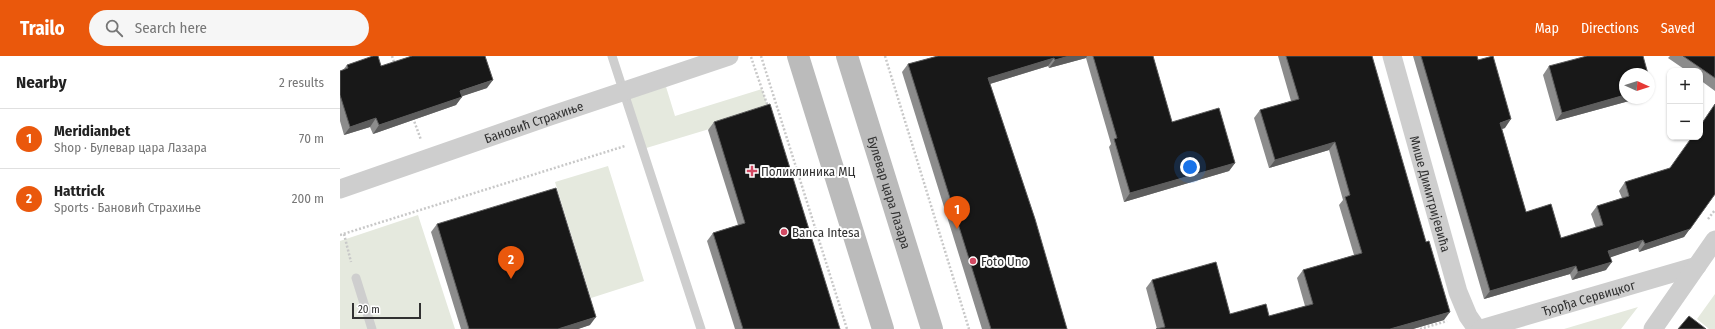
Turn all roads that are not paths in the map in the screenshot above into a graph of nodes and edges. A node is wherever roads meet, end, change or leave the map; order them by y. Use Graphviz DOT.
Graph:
graph roads {
  1 [pos="612,56"];
  2 [pos="729,56"];
  3 [pos="798,56"];
  4 [pos="847,56"];
  5 [pos="1392,56"];
  6 [pos="623,91"];
  7 [pos="340,189"];
  8 [pos="1715,240"];
  9 [pos="1697,266"];
  10 [pos="356,278"];
  11 [pos="372,329"];
  12 [pos="701,329"];
  13 [pos="883,329"];
  14 [pos="932,329"];
  15 [pos="1477,329"];
  16 [pos="1481,329"];
  17 [pos="1653,329"];
  1 -- 6 [label="lane"];
  2 -- 6 [label="street, Бановић Страхиње"];
  3 -- 13 [label="main road"];
  4 -- 14 [label="main road, Булевар цара Лазара"];
  5 -- 15 [label="street, Мише Димитријевића"];
  6 -- 7 [label="street, Бановић Страхиње"];
  6 -- 12 [label="lane"];
  8 -- 9 [label="street"];
  9 -- 16 [label="street, Ђорђа Сервицког"];
  9 -- 17 [label="street"];
  10 -- 11 [label="lane"];
}
